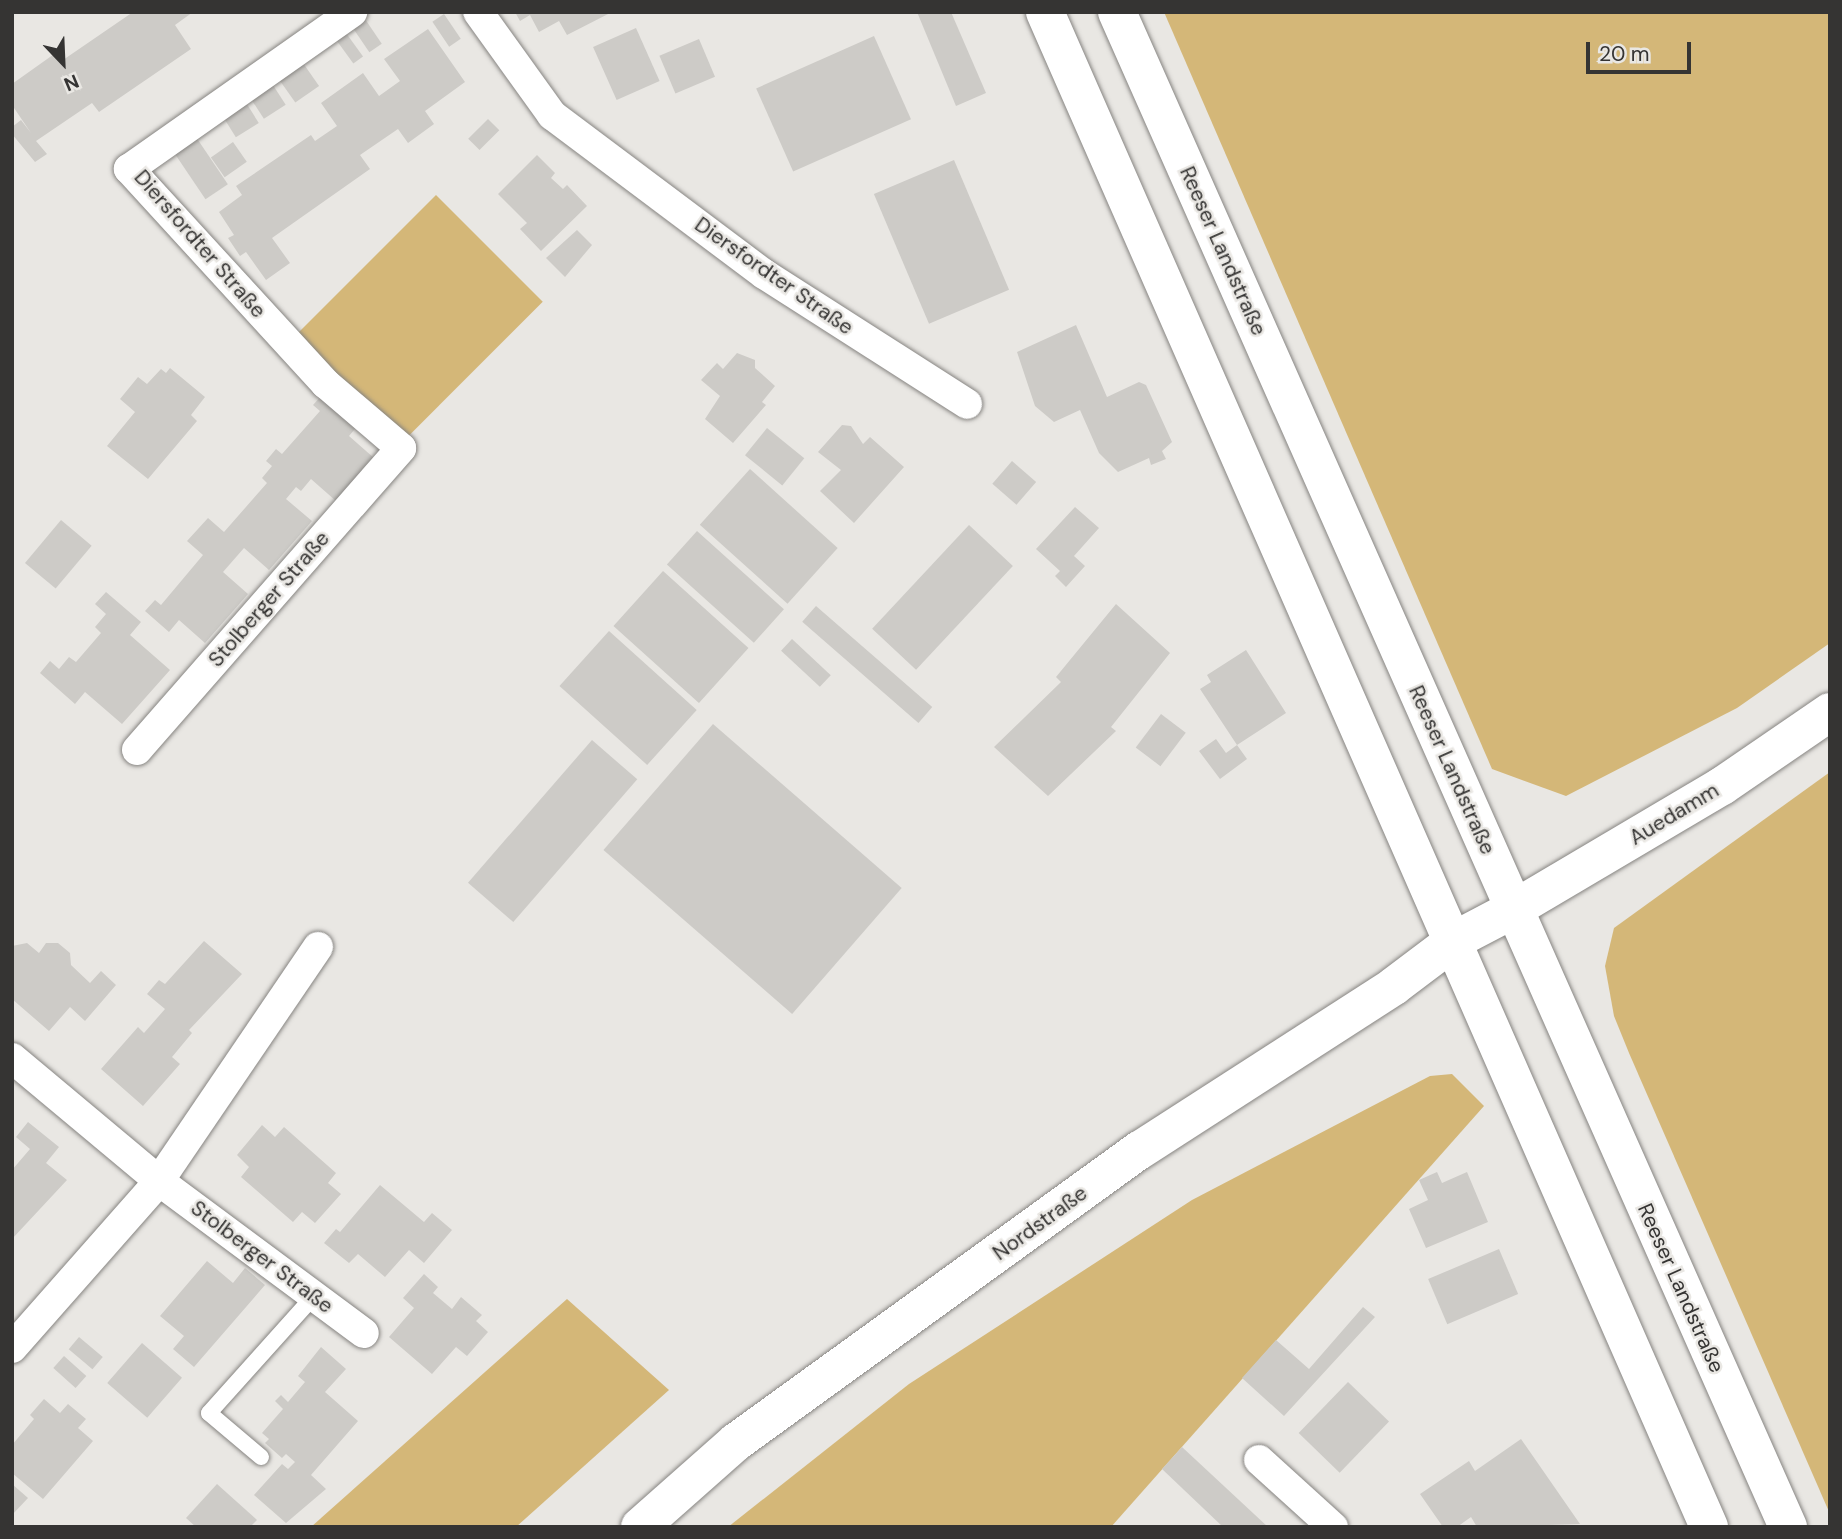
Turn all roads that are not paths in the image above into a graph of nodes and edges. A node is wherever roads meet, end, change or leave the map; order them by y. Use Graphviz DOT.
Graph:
graph roads {
  1 [pos="352,12"];
  2 [pos="478,12"];
  3 [pos="1045,12"];
  4 [pos="1117,12"];
  5 [pos="967,404"];
  6 [pos="401,447"];
  7 [pos="1830,712"];
  8 [pos="137,750"];
  9 [pos="1514,909"];
  10 [pos="1455,940"];
  11 [pos="318,947"];
  12 [pos="12,1058"];
  13 [pos="159,1181"];
  14 [pos="314,1296"];
  15 [pos="364,1333"];
  16 [pos="12,1348"];
  17 [pos="261,1457"];
  18 [pos="1259,1460"];
  19 [pos="640,1527"];
  20 [pos="1333,1527"];
  21 [pos="1709,1527"];
  22 [pos="1788,1527"];
  1 -- 6 [label="street, Diersfordter Straße"];
  2 -- 5 [label="street, Diersfordter Straße"];
  3 -- 10 [label="main road"];
  4 -- 9 [label="main road, Reeser Landstraße"];
  6 -- 8 [label="street, Stolberger Straße"];
  7 -- 9 [label="main road, Auedamm"];
  9 -- 10 [label="main road, Auedamm"];
  9 -- 22 [label="main road, Reeser Landstraße"];
  10 -- 19 [label="main road, Nordstraße"];
  10 -- 21 [label="main road"];
  11 -- 13 [label="street"];
  12 -- 13 [label="street, Stolberger Straße"];
  13 -- 14 [label="street, Stolberger Straße"];
  13 -- 16 [label="street"];
  14 -- 15 [label="street, Stolberger Straße"];
  14 -- 17 [label="lane"];
  18 -- 20 [label="street"];
}
